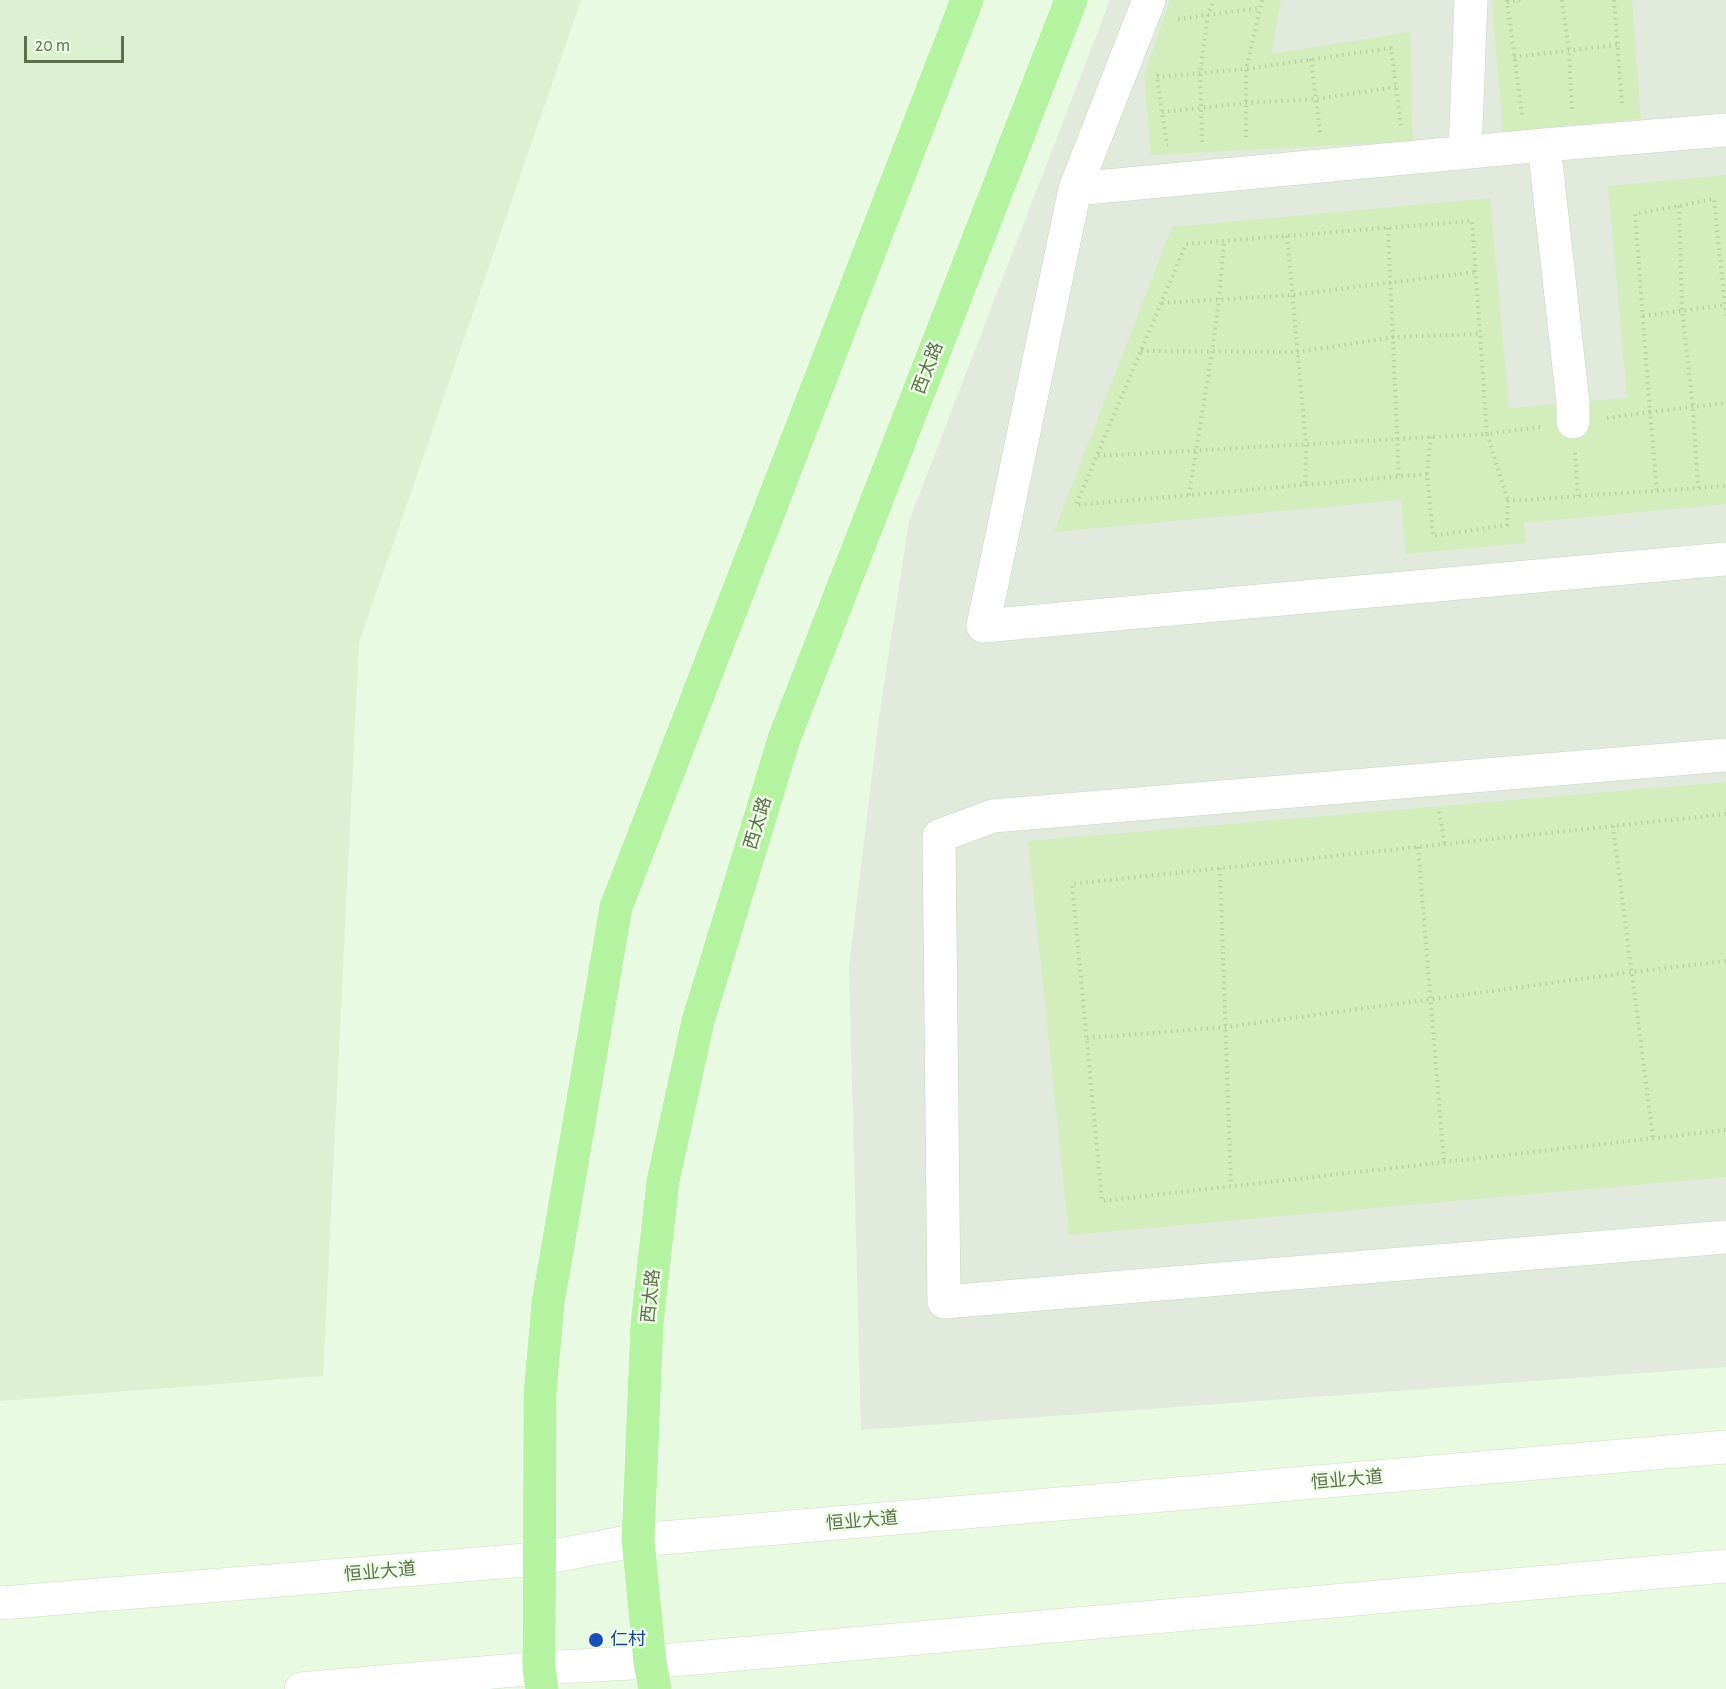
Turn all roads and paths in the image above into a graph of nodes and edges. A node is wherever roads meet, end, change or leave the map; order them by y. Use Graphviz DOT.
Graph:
graph roads {
  1 [pos="967,0"];
  2 [pos="1071,0"];
  3 [pos="1149,0"];
  4 [pos="1214,0"];
  5 [pos="1262,0"];
  6 [pos="1471,0"];
  7 [pos="1521,0"];
  8 [pos="1562,0"];
  9 [pos="1614,0"];
  10 [pos="1507,1"];
  11 [pos="1260,8"];
  12 [pos="1181,10"];
  13 [pos="1208,15"];
  14 [pos="1178,19"];
  15 [pos="1174,29"];
  16 [pos="1617,45"];
  17 [pos="1569,51"];
  18 [pos="1514,57"];
  19 [pos="1311,59"];
  20 [pos="1161,68"];
  21 [pos="1246,69"];
  22 [pos="1200,73"];
  23 [pos="1157,77"];
  24 [pos="1396,87"];
  25 [pos="1316,99"];
  26 [pos="1246,104"];
  27 [pos="1612,107"];
  28 [pos="1200,108"];
  29 [pos="1582,110"];
  30 [pos="1572,111"];
  31 [pos="1162,112"];
  32 [pos="1562,112"];
  33 [pos="1394,128"];
  34 [pos="1538,130"];
  35 [pos="1726,130"];
  36 [pos="1331,132"];
  37 [pos="1309,133"];
  38 [pos="1320,133"];
  39 [pos="1246,138"];
  40 [pos="1257,138"];
  41 [pos="1235,139"];
  42 [pos="1213,141"];
  43 [pos="1179,144"];
  44 [pos="1465,152"];
  45 [pos="1075,189"];
  46 [pos="1679,206"];
  47 [pos="1388,228"];
  48 [pos="1287,236"];
  49 [pos="1224,241"];
  50 [pos="1475,272"];
  51 [pos="1391,283"];
  52 [pos="1292,295"];
  53 [pos="1219,299"];
  54 [pos="1162,303"];
  55 [pos="1725,305"];
  56 [pos="1682,310"];
  57 [pos="1726,315"];
  58 [pos="1643,316"];
  59 [pos="1480,334"];
  60 [pos="1394,337"];
  61 [pos="1141,351"];
  62 [pos="1212,352"];
  63 [pos="1297,352"];
  64 [pos="1726,404"];
  65 [pos="1693,408"];
  66 [pos="1650,412"];
  67 [pos="1573,422"];
  68 [pos="1486,434"];
  69 [pos="1431,437"];
  70 [pos="1399,438"];
  71 [pos="1306,444"];
  72 [pos="1196,450"];
  73 [pos="1098,456"];
  74 [pos="1427,474"];
  75 [pos="1399,477"];
  76 [pos="1305,485"];
  77 [pos="1726,486"];
  78 [pos="1698,488"];
  79 [pos="1657,490"];
  80 [pos="1189,495"];
  81 [pos="1578,496"];
  82 [pos="1508,501"];
  83 [pos="1726,559"];
  84 [pos="1726,755"];
  85 [pos="1726,814"];
  86 [pos="1613,826"];
  87 [pos="1418,847"];
  88 [pos="1220,868"];
  89 [pos="1726,961"];
  90 [pos="1632,972"];
  91 [pos="1430,1000"];
  92 [pos="1226,1027"];
  93 [pos="1087,1038"];
  94 [pos="1726,1130"];
  95 [pos="1653,1138"];
  96 [pos="1444,1162"];
  97 [pos="1231,1186"];
  98 [pos="1726,1237"];
  99 [pos="1726,1447"];
  100 [pos="638,1540"];
  101 [pos="538,1559"];
  102 [pos="1726,1566"];
  103 [pos="0,1604"];
  104 [pos="653,1675"];
  105 [pos="541,1679"];
  106 [pos="301,1689"];
  1 -- 101 [label="main road"];
  2 -- 100 [label="main road, 西太路"];
  3 -- 45 [label="street"];
  4 -- 13 [label="path"];
  5 -- 11 [label="path"];
  6 -- 44 [label="street"];
  7 -- 10 [label="path"];
  8 -- 17 [label="path"];
  9 -- 16 [label="path"];
  10 -- 18 [label="path"];
  11 -- 13 [label="path"];
  11 -- 21 [label="path"];
  12 -- 14 [label="path"];
  13 -- 14 [label="path"];
  13 -- 22 [label="path"];
  14 -- 15 [label="path"];
  16 -- 17 [label="path"];
  16 -- 27 [label="path"];
  17 -- 18 [label="path"];
  17 -- 30 [label="path"];
  18 -- 34 [label="path"];
  19 -- 21 [label="path"];
  19 -- 24 [label="path"];
  19 -- 25 [label="path"];
  20 -- 23 [label="path"];
  21 -- 22 [label="path"];
  21 -- 26 [label="path"];
  22 -- 23 [label="path"];
  22 -- 28 [label="path"];
  23 -- 31 [label="path"];
  24 -- 25 [label="path"];
  24 -- 33 [label="path"];
  25 -- 26 [label="path"];
  25 -- 38 [label="path"];
  26 -- 28 [label="path"];
  26 -- 39 [label="path"];
  28 -- 31 [label="path"];
  28 -- 42 [label="path"];
  29 -- 30 [label="path"];
  30 -- 32 [label="path"];
  31 -- 43 [label="path"];
  34 -- 35 [label="street"];
  34 -- 44 [label="street"];
  34 -- 67 [label="street"];
  36 -- 38 [label="path"];
  37 -- 38 [label="path"];
  39 -- 40 [label="path"];
  39 -- 41 [label="path"];
  44 -- 45 [label="street"];
  45 -- 83 [label="street"];
  46 -- 55 [label="path"];
  46 -- 56 [label="path"];
  46 -- 58 [label="path"];
  47 -- 48 [label="path"];
  47 -- 50 [label="path"];
  47 -- 51 [label="path"];
  48 -- 49 [label="path"];
  48 -- 52 [label="path"];
  49 -- 53 [label="path"];
  49 -- 54 [label="path"];
  50 -- 51 [label="path"];
  50 -- 59 [label="path"];
  51 -- 52 [label="path"];
  51 -- 60 [label="path"];
  52 -- 53 [label="path"];
  52 -- 63 [label="path"];
  53 -- 54 [label="path"];
  53 -- 62 [label="path"];
  54 -- 61 [label="path"];
  55 -- 56 [label="path"];
  55 -- 57 [label="path"];
  56 -- 58 [label="path"];
  56 -- 65 [label="path"];
  58 -- 66 [label="path"];
  59 -- 60 [label="path"];
  59 -- 68 [label="path"];
  60 -- 63 [label="path"];
  60 -- 70 [label="path"];
  61 -- 62 [label="path"];
  61 -- 73 [label="path"];
  62 -- 63 [label="path"];
  62 -- 72 [label="path"];
  63 -- 71 [label="path"];
  64 -- 65 [label="path"];
  65 -- 66 [label="path"];
  65 -- 78 [label="path"];
  66 -- 67 [label="path"];
  66 -- 79 [label="path"];
  67 -- 68 [label="path"];
  67 -- 81 [label="path"];
  68 -- 69 [label="path"];
  68 -- 82 [label="path"];
  69 -- 70 [label="path"];
  69 -- 74 [label="path"];
  70 -- 71 [label="path"];
  70 -- 75 [label="path"];
  71 -- 72 [label="path"];
  71 -- 76 [label="path"];
  72 -- 73 [label="path"];
  72 -- 80 [label="path"];
  73 -- 80 [label="path"];
  74 -- 75 [label="path"];
  74 -- 82 [label="path"];
  75 -- 76 [label="path"];
  76 -- 80 [label="path"];
  77 -- 78 [label="path"];
  78 -- 79 [label="path"];
  79 -- 81 [label="path"];
  81 -- 82 [label="path"];
  84 -- 98 [label="street"];
  85 -- 86 [label="path"];
  86 -- 87 [label="path"];
  86 -- 90 [label="path"];
  87 -- 88 [label="path"];
  87 -- 91 [label="path"];
  88 -- 92 [label="path"];
  88 -- 93 [label="path"];
  89 -- 90 [label="path"];
  90 -- 91 [label="path"];
  90 -- 95 [label="path"];
  91 -- 92 [label="path"];
  91 -- 96 [label="path"];
  92 -- 93 [label="path"];
  92 -- 97 [label="path"];
  93 -- 97 [label="path"];
  94 -- 95 [label="path"];
  95 -- 96 [label="path"];
  96 -- 97 [label="path"];
  99 -- 100 [label="street, 恒业大道"];
  100 -- 101 [label="street, 恒业大道"];
  100 -- 104 [label="main road, 西太路"];
  101 -- 103 [label="street, 恒业大道"];
  101 -- 105 [label="main road"];
  102 -- 104 [label="street"];
  104 -- 105 [label="street"];
  105 -- 106 [label="street"];
}
